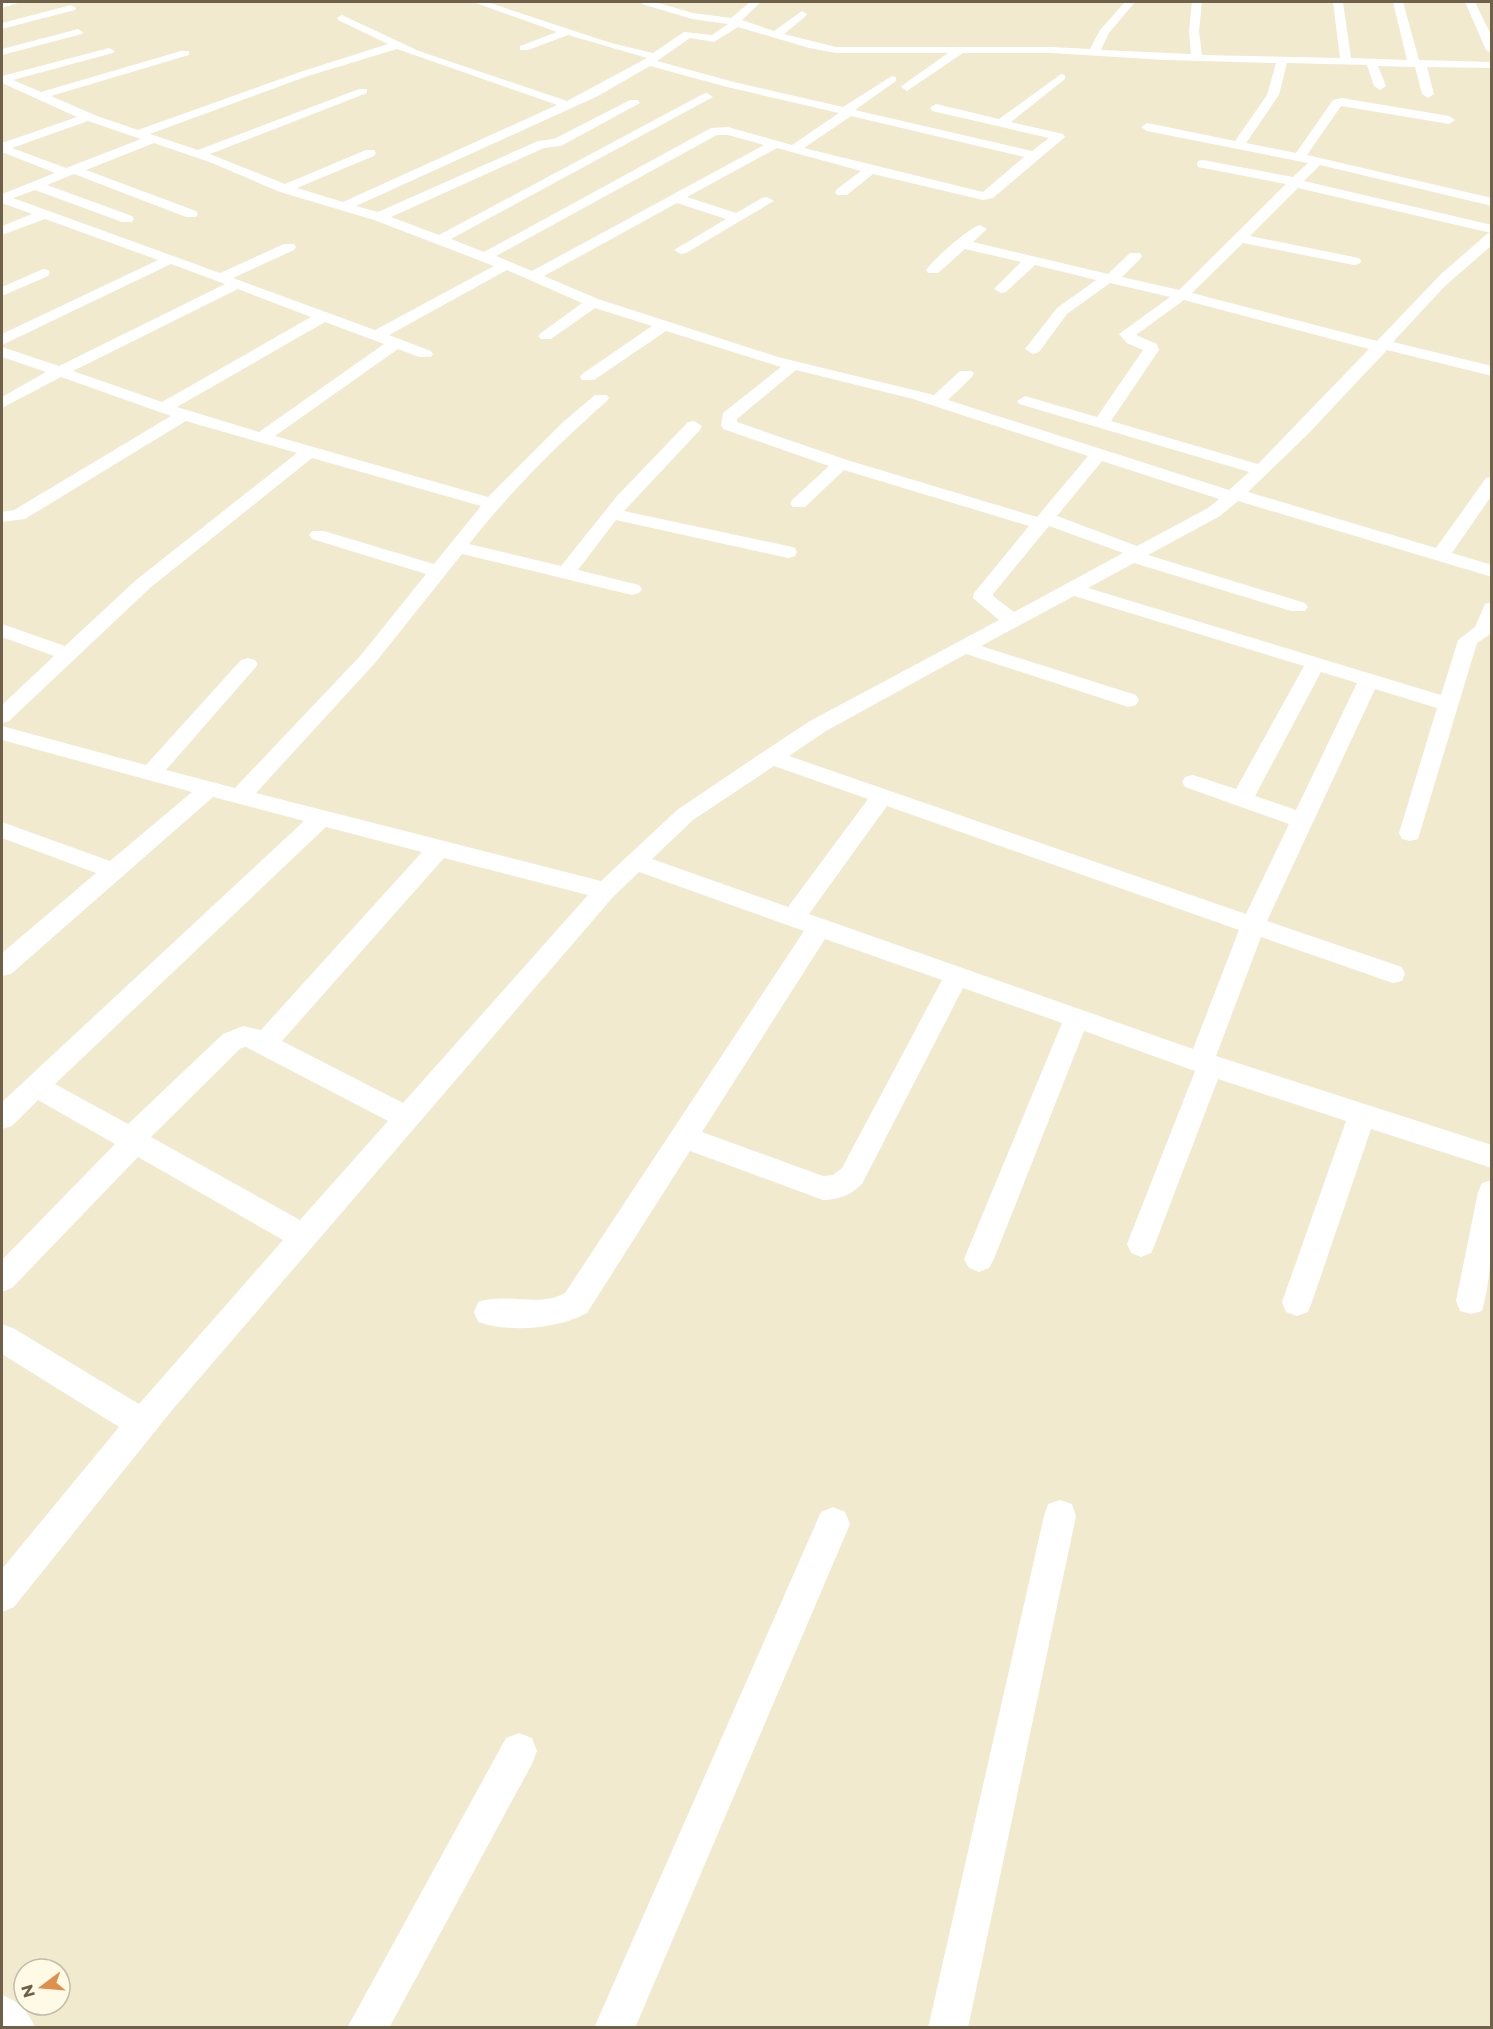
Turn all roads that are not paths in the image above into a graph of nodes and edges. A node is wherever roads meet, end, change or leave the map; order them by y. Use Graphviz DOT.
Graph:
graph roads {
  1 [pos="16,2"];
  2 [pos="23,2"];
  3 [pos="478,2"];
  4 [pos="646,2"];
  5 [pos="756,2"];
  6 [pos="1130,2"];
  7 [pos="1197,2"];
  8 [pos="1338,2"];
  9 [pos="1398,2"];
  10 [pos="1470,2"];
  11 [pos="2,5"];
  12 [pos="71,8"];
  13 [pos="49,13"];
  14 [pos="802,14"];
  15 [pos="342,18"];
  16 [pos="738,22"];
  17 [pos="2,26"];
  18 [pos="78,32"];
  19 [pos="567,32"];
  20 [pos="776,35"];
  21 [pos="624,36"];
  22 [pos="603,44"];
  23 [pos="397,45"];
  24 [pos="524,48"];
  25 [pos="960,50"];
  26 [pos="1491,50"];
  27 [pos="109,51"];
  28 [pos="2,52"];
  29 [pos="185,53"];
  30 [pos="1100,53"];
  31 [pos="1197,58"];
  32 [pos="652,59"];
  33 [pos="1282,60"];
  34 [pos="1346,62"];
  35 [pos="1371,62"];
  36 [pos="1417,63"];
  37 [pos="1491,65"];
  38 [pos="1096,68"];
  39 [pos="1061,77"];
  40 [pos="2,79"];
  41 [pos="892,79"];
  42 [pos="1380,86"];
  43 [pos="907,87"];
  44 [pos="23,89"];
  45 [pos="363,91"];
  46 [pos="590,94"];
  47 [pos="1428,94"];
  48 [pos="2,96"];
  49 [pos="39,96"];
  50 [pos="707,97"];
  51 [pos="568,105"];
  52 [pos="662,108"];
  53 [pos="936,108"];
  54 [pos="847,111"];
  55 [pos="681,112"];
  56 [pos="697,115"];
  57 [pos="88,117"];
  58 [pos="712,120"];
  59 [pos="1449,120"];
  60 [pos="1002,123"];
  61 [pos="1147,127"];
  62 [pos="721,130"];
  63 [pos="146,137"];
  64 [pos="775,144"];
  65 [pos="1238,145"];
  66 [pos="2,147"];
  67 [pos="794,149"];
  68 [pos="370,153"];
  69 [pos="198,154"];
  70 [pos="1034,155"];
  71 [pos="1299,157"];
  72 [pos="1317,161"];
  73 [pos="1203,164"];
  74 [pos="872,170"];
  75 [pos="71,171"];
  76 [pos="1295,183"];
  77 [pos="35,185"];
  78 [pos="285,189"];
  79 [pos="842,192"];
  80 [pos="675,198"];
  81 [pos="2,200"];
  82 [pos="767,201"];
  83 [pos="1491,202"];
  84 [pos="343,207"];
  85 [pos="191,214"];
  86 [pos="42,215"];
  87 [pos="379,217"];
  88 [pos="738,218"];
  89 [pos="127,219"];
  90 [pos="980,229"];
  91 [pos="1491,229"];
  92 [pos="2,231"];
  93 [pos="1491,237"];
  94 [pos="1240,238"];
  95 [pos="438,240"];
  96 [pos="962,244"];
  97 [pos="289,247"];
  98 [pos="681,250"];
  99 [pos="1135,256"];
  100 [pos="485,257"];
  101 [pos="171,259"];
  102 [pos="1032,260"];
  103 [pos="1353,261"];
  104 [pos="506,265"];
  105 [pos="933,270"];
  106 [pos="43,273"];
  107 [pos="533,276"];
  108 [pos="220,278"];
  109 [pos="1109,278"];
  110 [pos="237,284"];
  111 [pos="1000,289"];
  112 [pos="2,292"];
  113 [pos="1182,295"];
  114 [pos="593,302"];
  115 [pos="324,316"];
  116 [pos="664,325"];
  117 [pos="376,336"];
  118 [pos="546,336"];
  119 [pos="2,340"];
  120 [pos="396,344"];
  121 [pos="1382,346"];
  122 [pos="1033,349"];
  123 [pos="2,352"];
  124 [pos="424,354"];
  125 [pos="793,365"];
  126 [pos="1491,371"];
  127 [pos="57,373"];
  128 [pos="966,374"];
  129 [pos="588,377"];
  130 [pos="601,398"];
  131 [pos="1026,401"];
  132 [pos="936,402"];
  133 [pos="2,403"];
  134 [pos="163,408"];
  135 [pos="184,415"];
  136 [pos="1101,423"];
  137 [pos="694,426"];
  138 [pos="261,438"];
  139 [pos="309,452"];
  140 [pos="1099,454"];
  141 [pos="841,464"];
  142 [pos="1260,470"];
  143 [pos="1491,482"];
  144 [pos="1234,496"];
  145 [pos="799,502"];
  146 [pos="492,504"];
  147 [pos="612,514"];
  148 [pos="2,517"];
  149 [pos="1044,521"];
  150 [pos="318,535"];
  151 [pos="457,547"];
  152 [pos="788,552"];
  153 [pos="1136,555"];
  154 [pos="1440,556"];
  155 [pos="436,571"];
  156 [pos="1491,572"];
  157 [pos="566,573"];
  158 [pos="632,589"];
  159 [pos="1072,590"];
  160 [pos="1298,607"];
  161 [pos="1491,608"];
  162 [pos="1013,621"];
  163 [pos="2,630"];
  164 [pos="964,647"];
  165 [pos="67,654"];
  166 [pos="248,664"];
  167 [pos="1315,664"];
  168 [pos="1370,680"];
  169 [pos="1129,700"];
  170 [pos="1448,704"];
  171 [pos="2,716"];
  172 [pos="2,733"];
  173 [pos="771,757"];
  174 [pos="150,774"];
  175 [pos="1193,782"];
  176 [pos="209,789"];
  177 [pos="882,796"];
  178 [pos="240,797"];
  179 [pos="1242,799"];
  180 [pos="321,818"];
  181 [pos="1301,820"];
  182 [pos="2,830"];
  183 [pos="1410,833"];
  184 [pos="439,848"];
  185 [pos="635,862"];
  186 [pos="113,871"];
  187 [pos="605,891"];
  188 [pos="794,918"];
  189 [pos="1253,925"];
  190 [pos="820,927"];
  191 [pos="2,967"];
  192 [pos="1393,974"];
  193 [pos="957,976"];
  194 [pos="1077,1018"];
  195 [pos="264,1044"];
  196 [pos="1205,1063"];
  197 [pos="36,1086"];
  198 [pos="1362,1115"];
  199 [pos="2,1118"];
  200 [pos="407,1118"];
  201 [pos="684,1137"];
  202 [pos="133,1140"];
  203 [pos="1491,1156"];
  204 [pos="1491,1192"];
  205 [pos="304,1237"];
  206 [pos="1141,1244"];
  207 [pos="979,1259"];
  208 [pos="2,1279"];
  209 [pos="1471,1301"];
  210 [pos="1297,1302"];
  211 [pos="489,1312"];
  212 [pos="2,1338"];
  213 [pos="142,1423"];
  214 [pos="1060,1516"];
  215 [pos="833,1524"];
  216 [pos="2,1595"];
  217 [pos="519,1751"];
  218 [pos="2,2015"];
  219 [pos="15,2028"];
  220 [pos="367,2028"];
  221 [pos="615,2028"];
  222 [pos="948,2028"];
  1 -- 11 [label="street"];
  2 -- 13 [label="street"];
  3 -- 19 [label="street"];
  4 -- 16 [label="street"];
  5 -- 16 [label="street"];
  6 -- 30 [label="street"];
  7 -- 31 [label="street"];
  8 -- 34 [label="street"];
  9 -- 36 [label="street"];
  10 -- 26 [label="street"];
  12 -- 13 [label="street"];
  13 -- 17 [label="street"];
  14 -- 20 [label="street"];
  15 -- 23 [label="street"];
  16 -- 20 [label="street"];
  16 -- 32 [label="street"];
  18 -- 28 [label="street"];
  19 -- 22 [label="street"];
  19 -- 24 [label="street"];
  20 -- 25 [label="street"];
  21 -- 22 [label="street"];
  22 -- 32 [label="street"];
  23 -- 51 [label="street"];
  23 -- 63 [label="street"];
  25 -- 30 [label="street"];
  25 -- 43 [label="street"];
  27 -- 40 [label="street"];
  29 -- 49 [label="street"];
  30 -- 31 [label="street"];
  30 -- 38 [label="street"];
  31 -- 33 [label="street"];
  32 -- 46 [label="street"];
  32 -- 54 [label="street"];
  33 -- 34 [label="street"];
  33 -- 65 [label="street"];
  34 -- 35 [label="street"];
  35 -- 36 [label="street"];
  35 -- 42 [label="street"];
  36 -- 37 [label="street"];
  36 -- 47 [label="street"];
  39 -- 60 [label="street"];
  40 -- 44 [label="street"];
  41 -- 54 [label="street"];
  44 -- 48 [label="street"];
  44 -- 49 [label="street"];
  45 -- 69 [label="street"];
  46 -- 51 [label="street"];
  46 -- 87 [label="street"];
  49 -- 57 [label="street"];
  50 -- 55 [label="street"];
  51 -- 84 [label="street"];
  52 -- 55 [label="street"];
  53 -- 60 [label="street"];
  54 -- 67 [label="street"];
  54 -- 70 [label="street"];
  55 -- 56 [label="street"];
  55 -- 95 [label="street"];
  57 -- 63 [label="street"];
  57 -- 66 [label="street"];
  58 -- 62 [label="street"];
  59 -- 71 [label="street"];
  60 -- 70 [label="street"];
  61 -- 65 [label="street"];
  62 -- 64 [label="street"];
  62 -- 100 [label="street"];
  63 -- 69 [label="street"];
  63 -- 75 [label="street"];
  64 -- 67 [label="street"];
  64 -- 80 [label="street"];
  65 -- 71 [label="street"];
  66 -- 75 [label="street"];
  67 -- 74 [label="street"];
  68 -- 78 [label="street"];
  69 -- 78 [label="street"];
  70 -- 74 [label="street"];
  71 -- 72 [label="street"];
  72 -- 76 [label="street"];
  72 -- 83 [label="street"];
  73 -- 76 [label="street"];
  74 -- 79 [label="street"];
  75 -- 77 [label="street"];
  75 -- 85 [label="street"];
  76 -- 91 [label="street"];
  76 -- 94 [label="street"];
  77 -- 81 [label="street"];
  77 -- 89 [label="street"];
  78 -- 84 [label="street"];
  80 -- 88 [label="street"];
  80 -- 107 [label="street"];
  81 -- 86 [label="street"];
  82 -- 88 [label="street"];
  84 -- 87 [label="street"];
  86 -- 92 [label="street"];
  86 -- 101 [label="street"];
  87 -- 95 [label="street"];
  88 -- 98 [label="street"];
  90 -- 96 [label="street"];
  93 -- 121 [label="street"];
  94 -- 103 [label="street"];
  94 -- 113 [label="street"];
  95 -- 100 [label="street"];
  96 -- 102 [label="street"];
  96 -- 105 [label="street"];
  97 -- 108 [label="street"];
  99 -- 109 [label="street"];
  100 -- 104 [label="street"];
  101 -- 108 [label="street"];
  101 -- 119 [label="street"];
  102 -- 109 [label="street"];
  102 -- 111 [label="street"];
  104 -- 107 [label="street"];
  104 -- 117 [label="street"];
  106 -- 112 [label="street"];
  107 -- 114 [label="street"];
  108 -- 110 [label="street"];
  109 -- 113 [label="street"];
  109 -- 122 [label="street"];
  110 -- 115 [label="street"];
  110 -- 127 [label="street"];
  113 -- 121 [label="street"];
  113 -- 136 [label="street"];
  114 -- 116 [label="street"];
  114 -- 118 [label="street"];
  115 -- 117 [label="street"];
  115 -- 134 [label="street"];
  116 -- 125 [label="street"];
  116 -- 129 [label="street"];
  117 -- 120 [label="street"];
  120 -- 124 [label="street"];
  120 -- 138 [label="street"];
  121 -- 126 [label="street"];
  121 -- 142 [label="street"];
  123 -- 127 [label="street"];
  125 -- 132 [label="street"];
  125 -- 141 [label="street"];
  127 -- 133 [label="street"];
  127 -- 134 [label="street"];
  128 -- 132 [label="street"];
  130 -- 146 [label="street"];
  131 -- 136 [label="street"];
  132 -- 140 [label="street"];
  134 -- 135 [label="street"];
  135 -- 138 [label="street"];
  135 -- 148 [label="street"];
  136 -- 142 [label="street"];
  137 -- 147 [label="street"];
  138 -- 139 [label="street"];
  139 -- 146 [label="street"];
  139 -- 165 [label="street"];
  140 -- 144 [label="street"];
  140 -- 149 [label="street"];
  141 -- 145 [label="street"];
  141 -- 149 [label="street"];
  142 -- 144 [label="street"];
  143 -- 154 [label="street"];
  144 -- 153 [label="street"];
  144 -- 154 [label="street"];
  146 -- 151 [label="street"];
  147 -- 152 [label="street"];
  147 -- 157 [label="street"];
  149 -- 153 [label="street"];
  149 -- 162 [label="street"];
  150 -- 155 [label="street"];
  151 -- 155 [label="street"];
  151 -- 157 [label="street"];
  153 -- 159 [label="street"];
  153 -- 160 [label="street"];
  154 -- 156 [label="street"];
  155 -- 178 [label="street"];
  157 -- 158 [label="street"];
  159 -- 162 [label="street"];
  159 -- 167 [label="street"];
  161 -- 170 [label="street"];
  162 -- 164 [label="street"];
  163 -- 165 [label="street"];
  164 -- 169 [label="street"];
  164 -- 173 [label="street"];
  165 -- 171 [label="street"];
  166 -- 174 [label="street"];
  167 -- 168 [label="street"];
  167 -- 179 [label="street"];
  168 -- 170 [label="street"];
  168 -- 181 [label="street"];
  170 -- 183 [label="street"];
  172 -- 174 [label="street"];
  173 -- 177 [label="street"];
  173 -- 185 [label="street"];
  174 -- 176 [label="street"];
  175 -- 179 [label="street"];
  176 -- 178 [label="street"];
  176 -- 186 [label="street"];
  177 -- 188 [label="street"];
  177 -- 189 [label="street"];
  178 -- 180 [label="street"];
  179 -- 181 [label="street"];
  180 -- 184 [label="street"];
  180 -- 197 [label="street"];
  181 -- 189 [label="street"];
  182 -- 186 [label="street"];
  184 -- 187 [label="street"];
  184 -- 195 [label="street"];
  185 -- 187 [label="street"];
  185 -- 188 [label="street"];
  186 -- 191 [label="street"];
  187 -- 200 [label="street"];
  188 -- 190 [label="street"];
  189 -- 192 [label="street"];
  189 -- 196 [label="street"];
  190 -- 193 [label="street"];
  190 -- 201 [label="street"];
  193 -- 194 [label="street"];
  193 -- 201 [label="street"];
  194 -- 196 [label="street"];
  194 -- 207 [label="street"];
  195 -- 200 [label="street"];
  195 -- 202 [label="street"];
  196 -- 198 [label="street"];
  196 -- 206 [label="street"];
  197 -- 199 [label="street"];
  197 -- 202 [label="street"];
  198 -- 203 [label="street"];
  198 -- 210 [label="street"];
  200 -- 205 [label="street"];
  201 -- 211 [label="street"];
  202 -- 205 [label="street"];
  202 -- 208 [label="street"];
  204 -- 209 [label="street"];
  205 -- 213 [label="street"];
  212 -- 213 [label="street"];
  213 -- 216 [label="street"];
  214 -- 222 [label="street"];
  215 -- 221 [label="street"];
  217 -- 220 [label="street"];
  218 -- 219 [label="street"];
}
